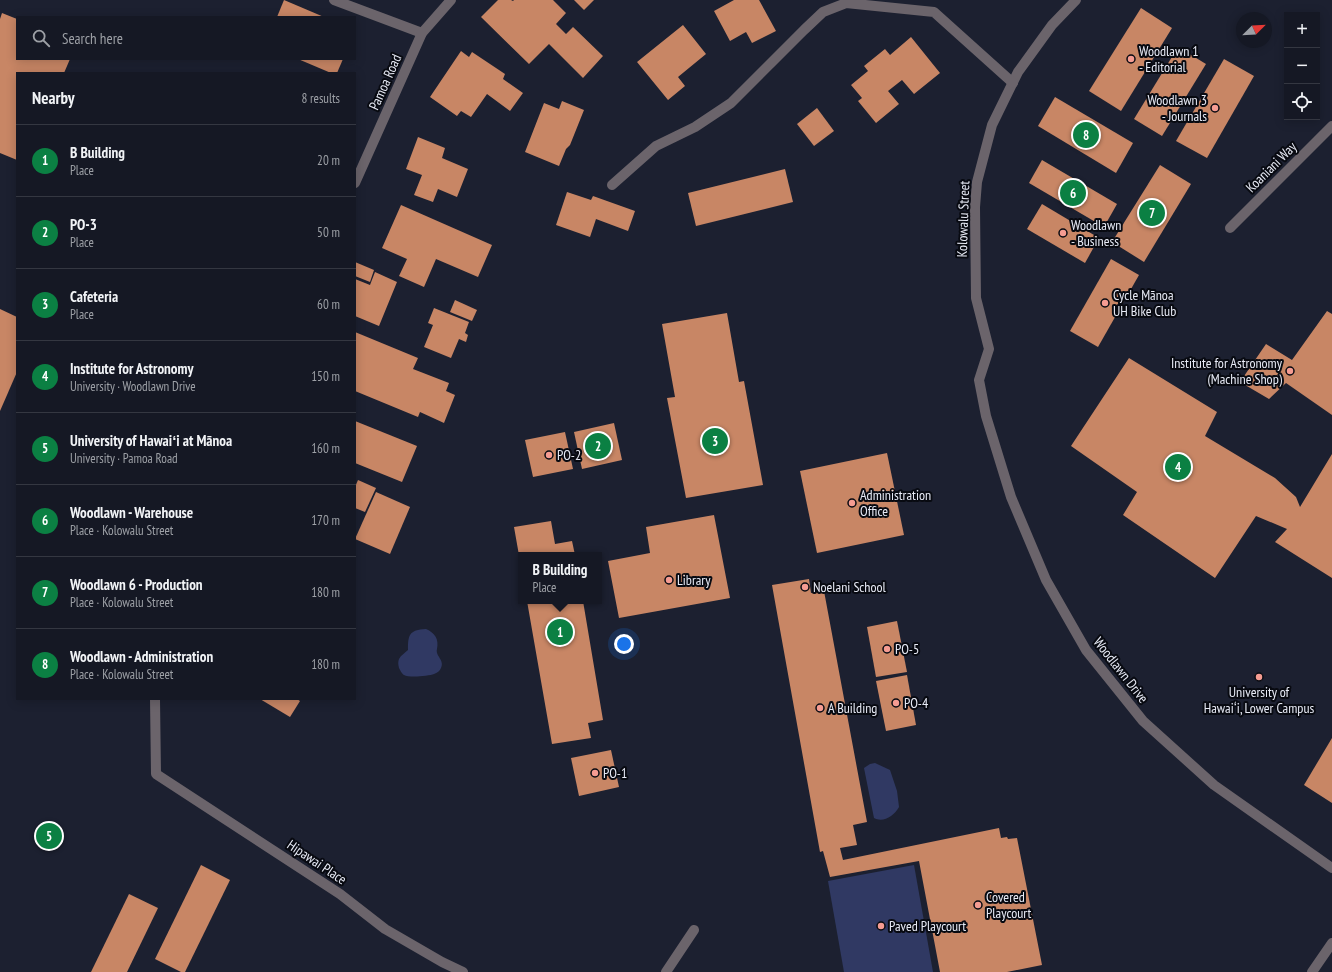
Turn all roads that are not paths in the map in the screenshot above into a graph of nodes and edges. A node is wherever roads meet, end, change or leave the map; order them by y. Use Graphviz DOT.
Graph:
graph roads {
  1 [pos="334,0"];
  2 [pos="451,0"];
  3 [pos="1076,0"];
  4 [pos="422,34"];
  5 [pos="1013,83"];
  6 [pos="1332,126"];
  7 [pos="356,181"];
  8 [pos="612,186"];
  9 [pos="1230,228"];
  10 [pos="986,416"];
  11 [pos="155,700"];
  12 [pos="1332,868"];
  13 [pos="694,930"];
  14 [pos="1332,943"];
  15 [pos="463,972"];
  16 [pos="666,972"];
  17 [pos="1312,972"];
  1 -- 4 [label="street"];
  2 -- 4 [label="street, Pamoa Road"];
  3 -- 5 [label="street, Kolowalu Street"];
  4 -- 7 [label="street, Pamoa Road"];
  5 -- 8 [label="street"];
  5 -- 10 [label="street, Kolowalu Street"];
  6 -- 9 [label="street, Koaniani Way"];
  10 -- 12 [label="street, Woodlawn Drive"];
  11 -- 15 [label="street, Hipawai Place"];
  13 -- 16 [label="street"];
  14 -- 17 [label="street"];
}
